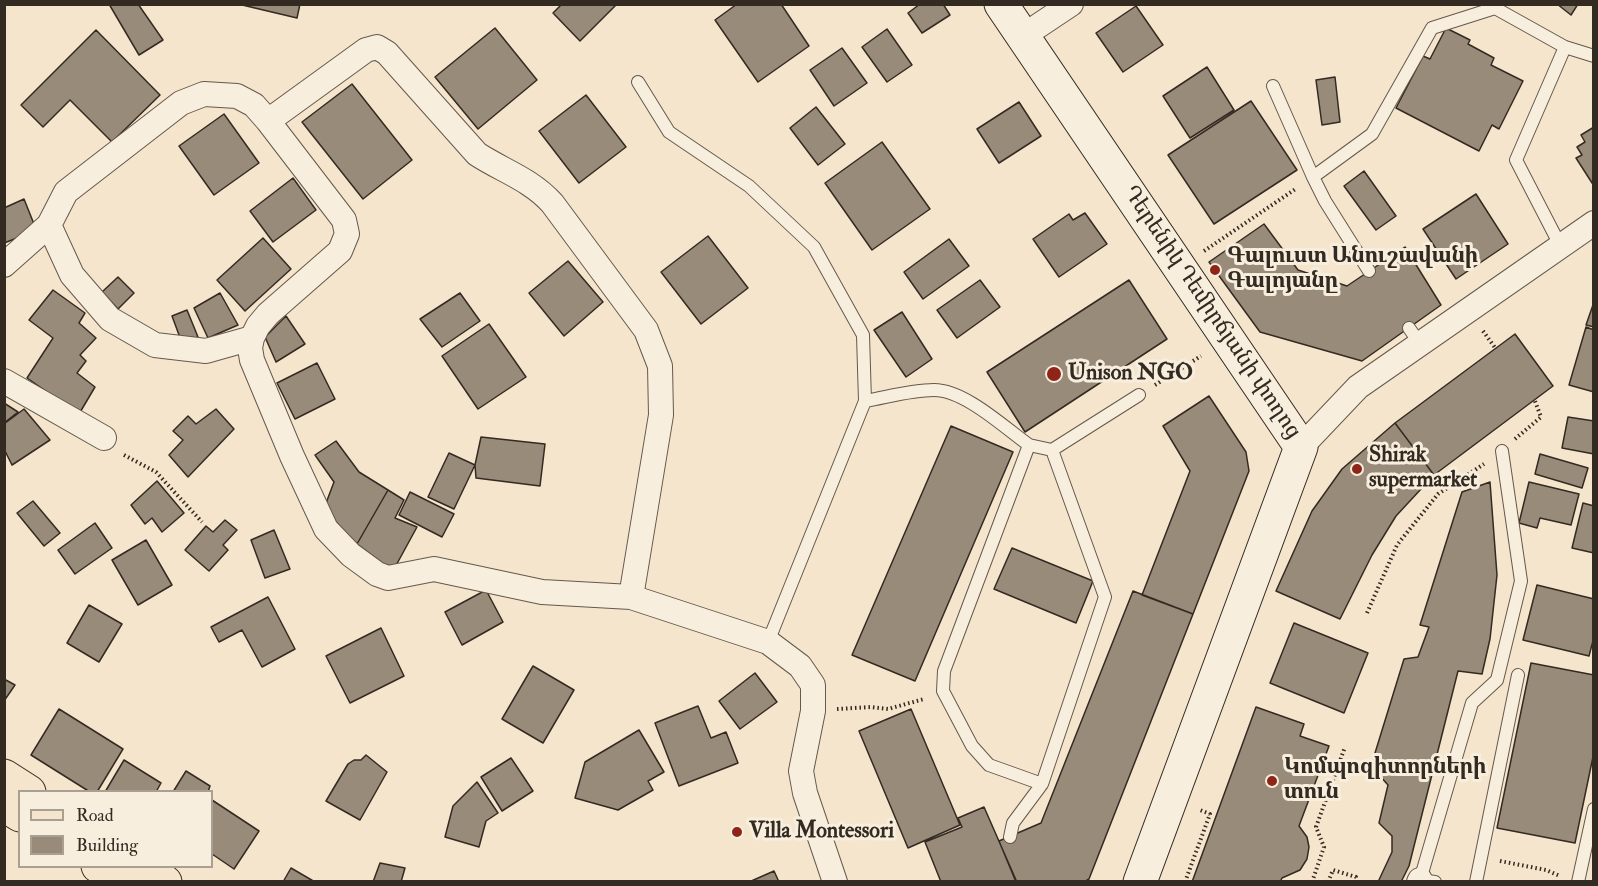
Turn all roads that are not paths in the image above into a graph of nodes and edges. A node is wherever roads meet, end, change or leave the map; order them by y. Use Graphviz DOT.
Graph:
graph roads {
  1 [pos="1001,4"];
  2 [pos="1071,4"];
  3 [pos="1023,36"];
  4 [pos="1565,47"];
  5 [pos="1593,56"];
  6 [pos="638,82"];
  7 [pos="1273,86"];
  8 [pos="268,121"];
  9 [pos="1313,177"];
  10 [pos="1593,223"];
  11 [pos="49,225"];
  12 [pos="1561,247"];
  13 [pos="4,265"];
  14 [pos="1370,271"];
  15 [pos="252,338"];
  16 [pos="4,381"];
  17 [pos="1139,395"];
  18 [pos="866,401"];
  19 [pos="104,438"];
  20 [pos="1029,446"];
  21 [pos="1301,447"];
  22 [pos="1052,450"];
  23 [pos="1502,451"];
  24 [pos="631,597"];
  25 [pos="768,642"];
  26 [pos="1518,675"];
  27 [pos="4,776"];
  28 [pos="1042,784"];
  29 [pos="26,790"];
  30 [pos="4,805"];
  31 [pos="1593,809"];
  32 [pos="18,814"];
  33 [pos="1010,837"];
  34 [pos="100,868"];
  35 [pos="144,868"];
  36 [pos="1425,881"];
  37 [pos="121,882"];
  38 [pos="165,882"];
  39 [pos="835,882"];
  40 [pos="1140,882"];
  41 [pos="1476,882"];
  42 [pos="1578,882"];
  1 -- 3 [label="street, Դերենիկ Դեմիրճյանի փողոց"];
  2 -- 3 [label="street"];
  3 -- 21 [label="street, Դերենիկ Դեմիրճյանի փողոց"];
  4 -- 5 [label="lane"];
  4 -- 9 [label="lane"];
  4 -- 12 [label="lane"];
  6 -- 18 [label="lane"];
  7 -- 9 [label="lane"];
  8 -- 11 [label="street"];
  8 -- 15 [label="street"];
  8 -- 24 [label="street"];
  9 -- 14 [label="lane"];
  10 -- 12 [label="street"];
  11 -- 13 [label="street"];
  11 -- 15 [label="street"];
  12 -- 21 [label="street"];
  15 -- 24 [label="street"];
  16 -- 19 [label="street"];
  17 -- 22 [label="lane"];
  18 -- 20 [label="lane"];
  18 -- 25 [label="lane"];
  20 -- 22 [label="lane"];
  20 -- 28 [label="lane"];
  21 -- 40 [label="street, Դերենիկ Դեմիրճյանի փողոց"];
  22 -- 28 [label="lane"];
  23 -- 36 [label="lane"];
  24 -- 25 [label="street"];
  25 -- 39 [label="street"];
  26 -- 41 [label="lane"];
  27 -- 29 [label="main road"];
  28 -- 33 [label="lane"];
  30 -- 32 [label="main road"];
  31 -- 42 [label="lane"];
  34 -- 37 [label="main road"];
  35 -- 38 [label="main road"];
}
